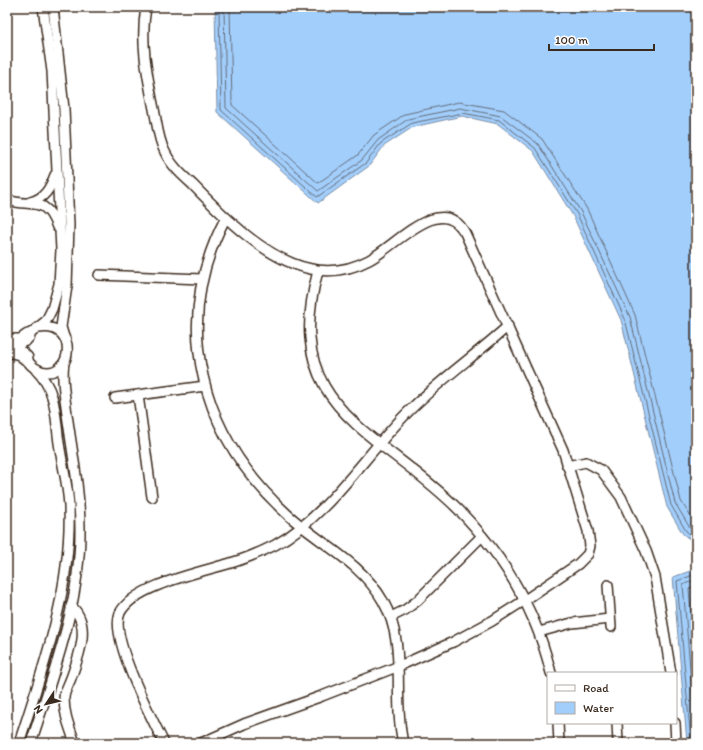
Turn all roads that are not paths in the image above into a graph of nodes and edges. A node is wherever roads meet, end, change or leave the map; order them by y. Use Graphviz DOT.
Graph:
graph roads {
  1 [pos="43,7"];
  2 [pos="53,7"];
  3 [pos="146,7"];
  4 [pos="56,170"];
  5 [pos="7,200"];
  6 [pos="26,203"];
  7 [pos="225,219"];
  8 [pos="60,234"];
  9 [pos="318,270"];
  10 [pos="99,276"];
  11 [pos="202,279"];
  12 [pos="508,326"];
  13 [pos="39,328"];
  14 [pos="28,336"];
  15 [pos="64,337"];
  16 [pos="7,341"];
  17 [pos="7,350"];
  18 [pos="26,358"];
  19 [pos="64,363"];
  20 [pos="35,368"];
  21 [pos="205,386"];
  22 [pos="138,395"];
  23 [pos="115,398"];
  24 [pos="379,444"];
  25 [pos="567,466"];
  26 [pos="152,497"];
  27 [pos="301,526"];
  28 [pos="482,536"];
  29 [pos="608,585"];
  30 [pos="525,600"];
  31 [pos="71,606"];
  32 [pos="391,617"];
  33 [pos="539,632"];
  34 [pos="399,666"];
  35 [pos="551,672"];
  36 [pos="671,672"];
  37 [pos="558,724"];
  38 [pos="617,724"];
  39 [pos="675,724"];
  40 [pos="19,743"];
  41 [pos="31,743"];
  42 [pos="75,743"];
  43 [pos="164,743"];
  44 [pos="201,743"];
  45 [pos="403,743"];
  46 [pos="559,743"];
  47 [pos="618,743"];
  48 [pos="676,743"];
  1 -- 4 [label="street"];
  2 -- 15 [label="street"];
  3 -- 7 [label="street"];
  4 -- 6 [label="street"];
  4 -- 8 [label="street"];
  5 -- 6 [label="street"];
  6 -- 8 [label="street"];
  7 -- 9 [label="street"];
  7 -- 11 [label="street"];
  8 -- 13 [label="street"];
  9 -- 12 [label="street"];
  9 -- 24 [label="street"];
  10 -- 11 [label="street"];
  11 -- 21 [label="street"];
  12 -- 24 [label="street"];
  12 -- 25 [label="street"];
  13 -- 14 [label="street"];
  13 -- 15 [label="street"];
  14 -- 16 [label="highway"];
  14 -- 18 [label="street"];
  15 -- 19 [label="street"];
  17 -- 18 [label="highway"];
  18 -- 20 [label="street"];
  19 -- 20 [label="street"];
  19 -- 31 [label="street"];
  20 -- 40 [label="street"];
  21 -- 22 [label="street"];
  21 -- 27 [label="street"];
  22 -- 23 [label="street"];
  22 -- 26 [label="street"];
  24 -- 27 [label="street"];
  24 -- 28 [label="street"];
  25 -- 30 [label="street"];
  25 -- 36 [label="street"];
  27 -- 32 [label="street"];
  27 -- 43 [label="street"];
  28 -- 30 [label="street"];
  28 -- 32 [label="street"];
  29 -- 33 [label="street"];
  30 -- 33 [label="street"];
  30 -- 34 [label="street"];
  31 -- 41 [label="street"];
  31 -- 42 [label="street"];
  32 -- 34 [label="street"];
  33 -- 35 [label="street"];
  34 -- 44 [label="street"];
  34 -- 45 [label="street"];
  37 -- 46 [label="street"];
  38 -- 47 [label="street"];
  39 -- 48 [label="street"];
}
